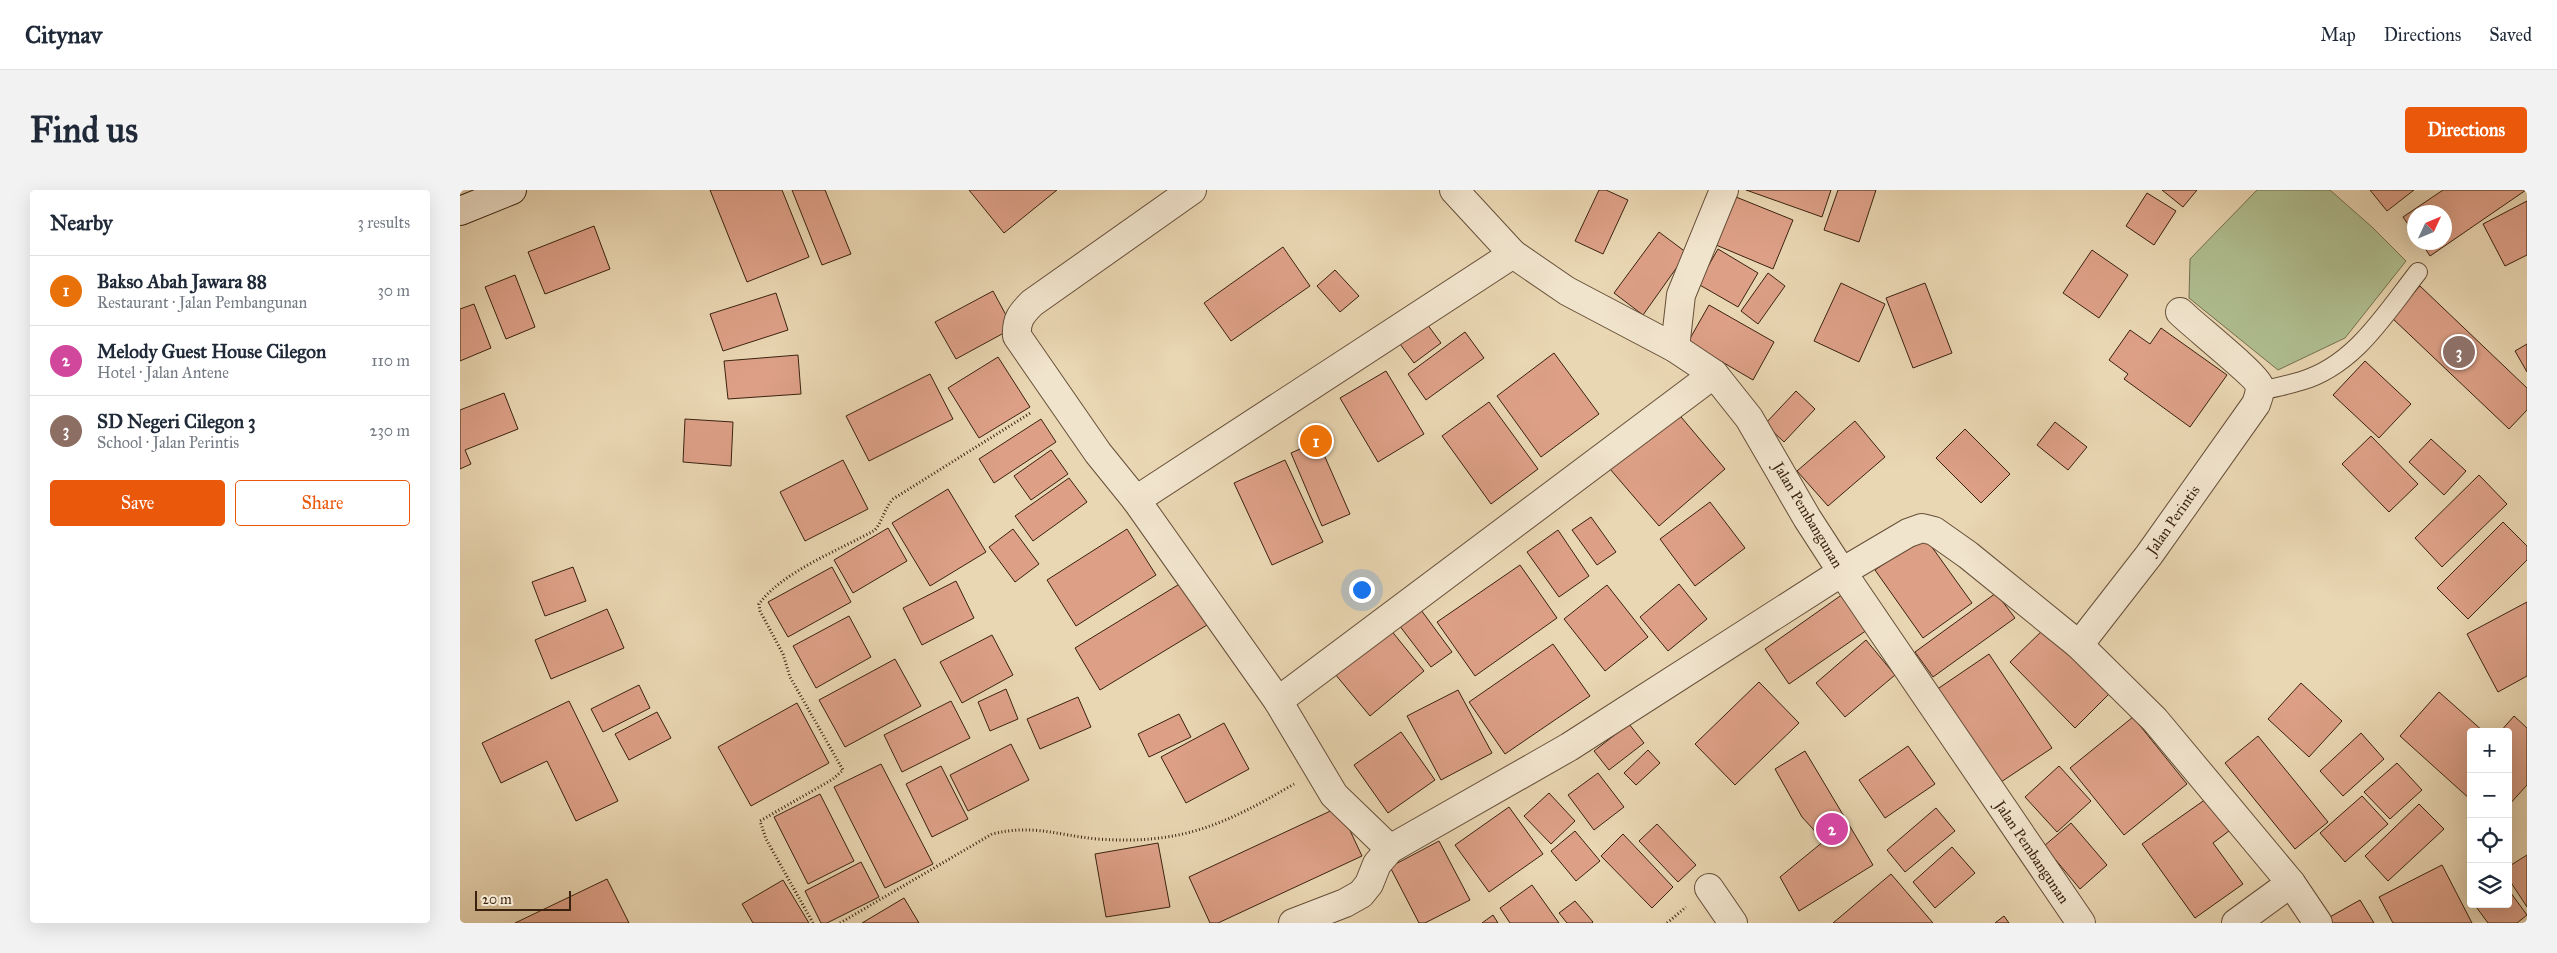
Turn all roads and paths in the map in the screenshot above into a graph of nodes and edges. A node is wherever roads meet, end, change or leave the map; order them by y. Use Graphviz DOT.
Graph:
graph roads {
  1 [pos="512,190"];
  2 [pos="1192,190"];
  3 [pos="1454,190"];
  4 [pos="1724,190"];
  5 [pos="460,211"];
  6 [pos="1513,254"];
  7 [pos="2418,272"];
  8 [pos="2180,312"];
  9 [pos="1675,348"];
  10 [pos="1714,374"];
  11 [pos="2260,391"];
  12 [pos="1058,395"];
  13 [pos="1136,500"];
  14 [pos="1842,572"];
  15 [pos="2079,645"];
  16 [pos="1278,701"];
  17 [pos="1319,770"];
  18 [pos="1390,849"];
  19 [pos="2291,883"];
  20 [pos="1709,888"];
  21 [pos="813,923"];
  22 [pos="840,923"];
  23 [pos="1293,923"];
  24 [pos="1733,923"];
  25 [pos="2081,923"];
  26 [pos="2236,923"];
  27 [pos="2318,923"];
  1 -- 5 [label="street"];
  2 -- 12 [label="street"];
  3 -- 6 [label="street, Jalan Pembangunan"];
  4 -- 9 [label="street"];
  6 -- 9 [label="street, Jalan Pembangunan"];
  6 -- 13 [label="street"];
  7 -- 11 [label="lane"];
  8 -- 11 [label="street"];
  9 -- 10 [label="street, Jalan Pembangunan"];
  10 -- 14 [label="street, Jalan Pembangunan"];
  10 -- 16 [label="street"];
  11 -- 15 [label="street, Jalan Perintis"];
  12 -- 13 [label="street"];
  12 -- 21 [label="path"];
  13 -- 16 [label="street"];
  14 -- 15 [label="street"];
  14 -- 18 [label="street"];
  14 -- 25 [label="street, Jalan Pembangunan"];
  15 -- 19 [label="street"];
  16 -- 17 [label="street"];
  17 -- 18 [label="street"];
  17 -- 22 [label="path"];
  18 -- 23 [label="street"];
  19 -- 26 [label="street"];
  19 -- 27 [label="street"];
  20 -- 24 [label="street"];
}
